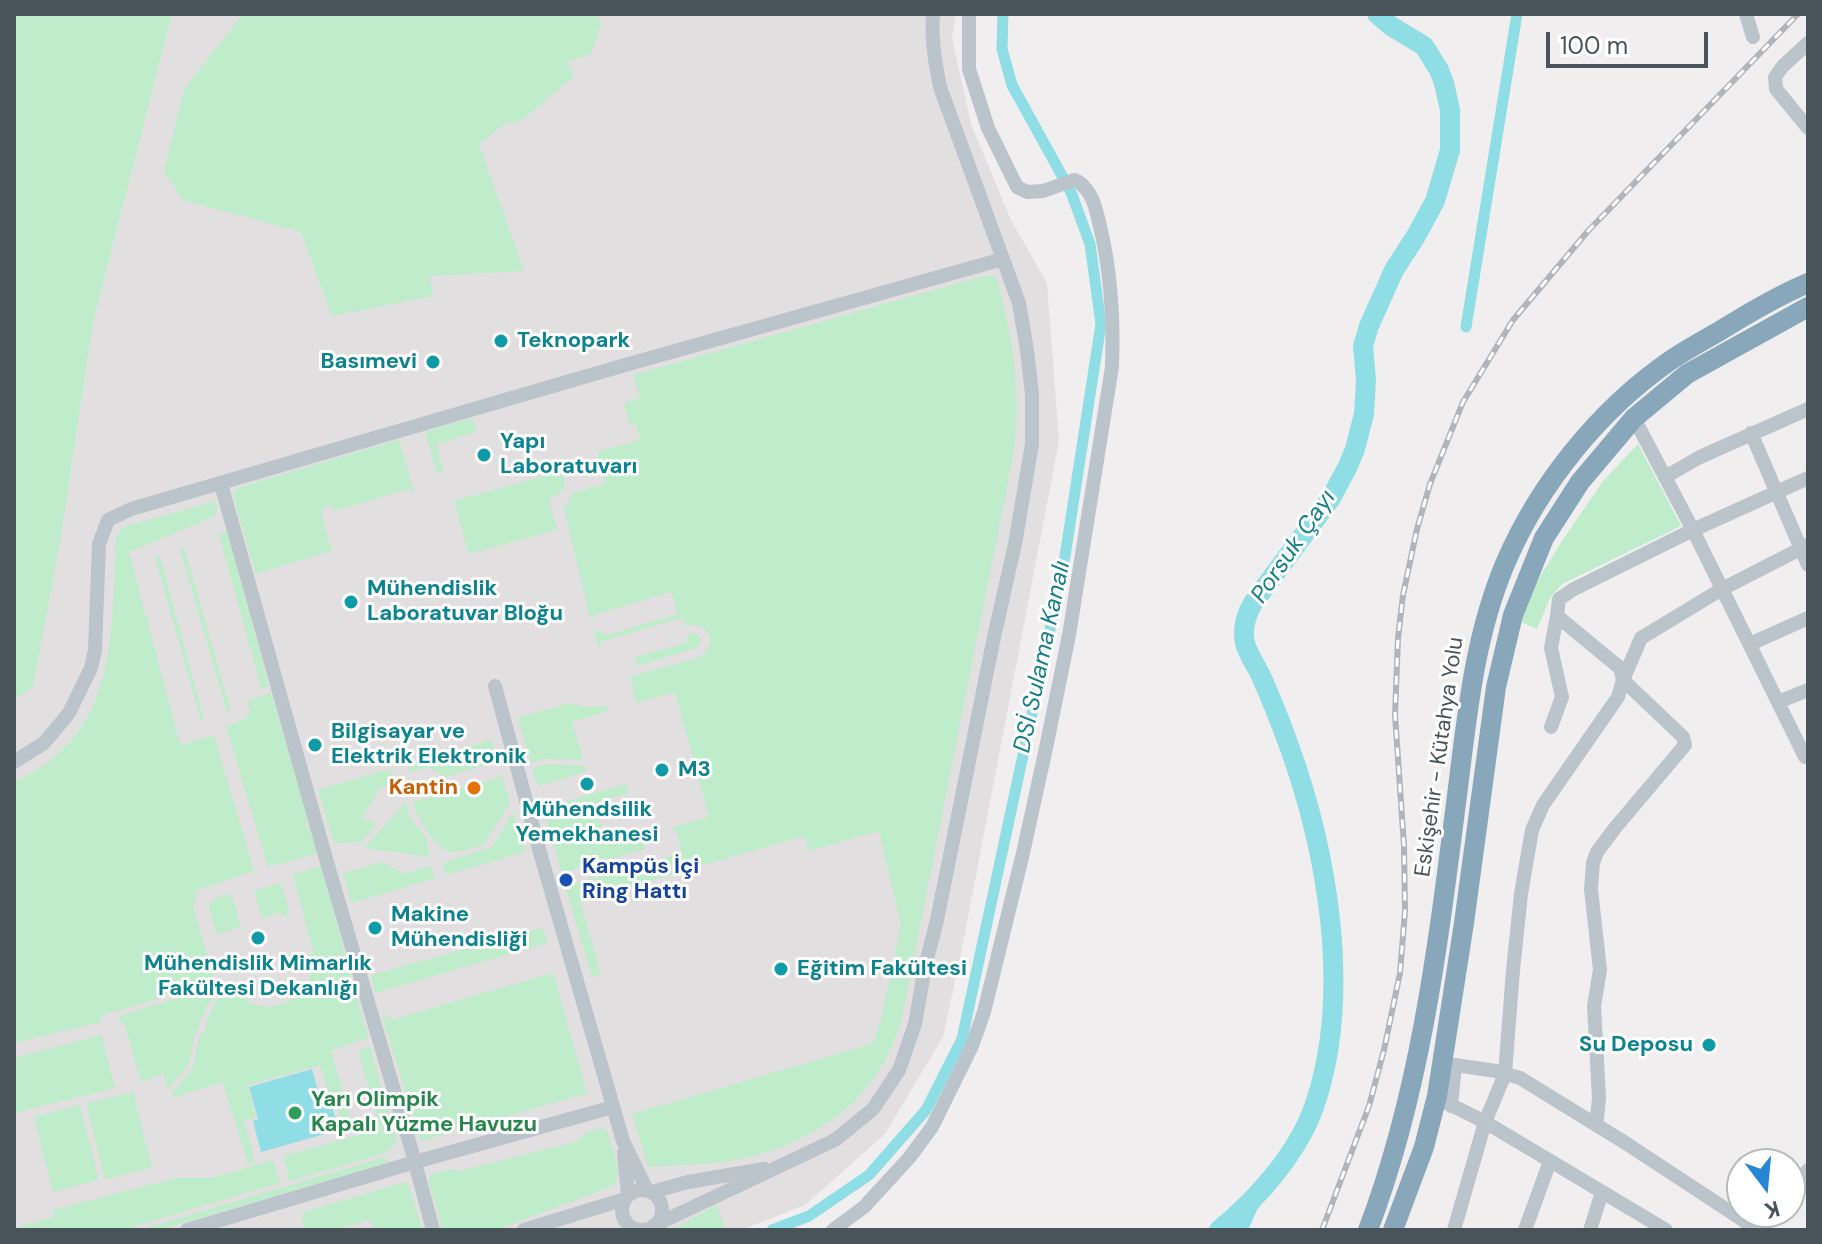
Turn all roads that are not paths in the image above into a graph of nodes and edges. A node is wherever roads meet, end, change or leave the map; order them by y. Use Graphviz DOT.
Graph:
graph roads {
  1 [pos="933,14"];
  2 [pos="969,14"];
  3 [pos="1746,14"];
  4 [pos="1753,37"];
  5 [pos="1808,43"];
  6 [pos="1808,128"];
  7 [pos="1003,259"];
  8 [pos="1808,283"];
  9 [pos="1808,307"];
  10 [pos="1808,409"];
  11 [pos="1634,418"];
  12 [pos="1751,433"];
  13 [pos="1665,477"];
  14 [pos="1808,478"];
  15 [pos="221,484"];
  16 [pos="1776,492"];
  17 [pos="1693,530"];
  18 [pos="1804,547"];
  19 [pos="1808,565"];
  20 [pos="1722,589"];
  21 [pos="1557,616"];
  22 [pos="1808,618"];
  23 [pos="1750,644"];
  24 [pos="1623,680"];
  25 [pos="495,686"];
  26 [pos="1808,690"];
  27 [pos="1778,702"];
  28 [pos="1551,727"];
  29 [pos="1807,758"];
  30 [pos="14,762"];
  31 [pos="1505,1074"];
  32 [pos="1444,1101"];
  33 [pos="613,1107"];
  34 [pos="1485,1122"];
  35 [pos="1595,1124"];
  36 [pos="623,1141"];
  37 [pos="1550,1161"];
  38 [pos="415,1162"];
  39 [pos="784,1165"];
  40 [pos="649,1191"];
  41 [pos="1602,1192"];
  42 [pos="626,1197"];
  43 [pos="642,1228"];
  44 [pos="1662,1229"];
  45 [pos="187,1230"];
  46 [pos="433,1230"];
  47 [pos="524,1230"];
  48 [pos="833,1230"];
  49 [pos="1368,1230"];
  50 [pos="1393,1230"];
  51 [pos="1454,1230"];
  52 [pos="1525,1230"];
  53 [pos="1590,1230"];
  54 [pos="1760,1230"];
  1 -- 7 [label="street"];
  2 -- 48 [label="street"];
  3 -- 4 [label="street"];
  5 -- 6 [label="street"];
  7 -- 15 [label="street"];
  7 -- 39 [label="street"];
  8 -- 49 [label="highway, Eskişehir - Kütahya Yolu"];
  9 -- 11 [label="highway, Eskişehir - Kütahya Yolu"];
  10 -- 12 [label="street"];
  11 -- 13 [label="street"];
  11 -- 32 [label="highway, Eskişehir - Kütahya Yolu"];
  12 -- 13 [label="street"];
  12 -- 16 [label="street"];
  13 -- 17 [label="street"];
  14 -- 16 [label="street"];
  15 -- 30 [label="street"];
  15 -- 38 [label="street"];
  16 -- 17 [label="street"];
  16 -- 18 [label="street"];
  17 -- 20 [label="street"];
  17 -- 21 [label="street"];
  18 -- 19 [label="street"];
  18 -- 20 [label="street"];
  20 -- 23 [label="street"];
  20 -- 24 [label="street"];
  21 -- 24 [label="street"];
  21 -- 28 [label="street"];
  22 -- 23 [label="street"];
  23 -- 27 [label="street"];
  24 -- 31 [label="street"];
  24 -- 35 [label="street"];
  25 -- 33 [label="street"];
  26 -- 27 [label="street"];
  27 -- 29 [label="street"];
  31 -- 32 [label="street"];
  31 -- 34 [label="street"];
  31 -- 35 [label="street"];
  32 -- 34 [label="street"];
  32 -- 50 [label="highway, Eskişehir - Kütahya Yolu"];
  33 -- 36 [label="street"];
  33 -- 38 [label="street"];
  34 -- 37 [label="street"];
  34 -- 51 [label="street"];
  35 -- 54 [label="street"];
  36 -- 40 [label="street"];
  36 -- 42 [label="street"];
  37 -- 41 [label="street"];
  37 -- 52 [label="street"];
  38 -- 45 [label="street"];
  38 -- 46 [label="street"];
  39 -- 40 [label="street"];
  39 -- 43 [label="street"];
  40 -- 42 [label="street"];
  40 -- 43 [label="street"];
  41 -- 44 [label="street"];
  41 -- 53 [label="street"];
  42 -- 43 [label="street"];
  42 -- 47 [label="street"];
}
